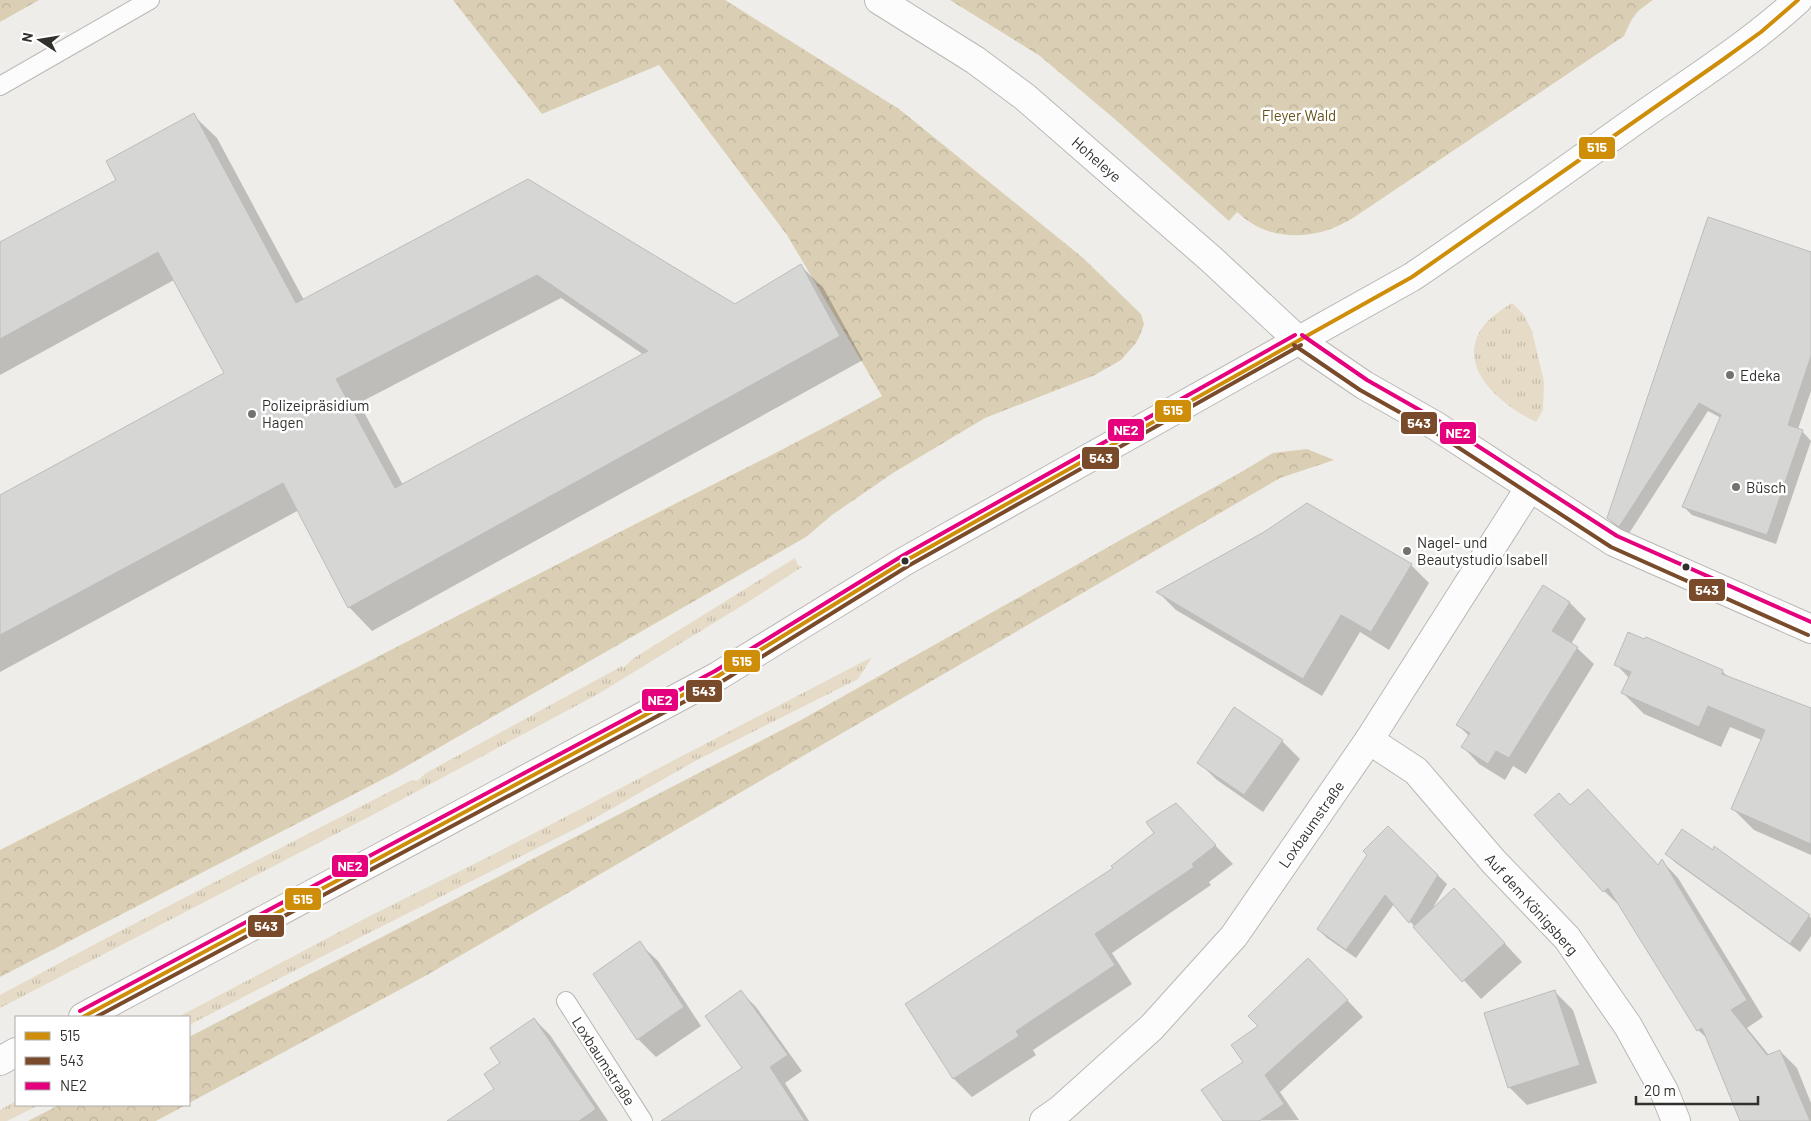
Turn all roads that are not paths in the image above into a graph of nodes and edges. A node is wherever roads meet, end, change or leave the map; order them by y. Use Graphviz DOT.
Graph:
graph roads {
  1 [pos="150,0"];
  2 [pos="879,0"];
  3 [pos="1798,0"];
  4 [pos="0,86"];
  5 [pos="1298,340"];
  6 [pos="1530,487"];
  7 [pos="1811,629"];
  8 [pos="1369,740"];
  9 [pos="566,1001"];
  10 [pos="85,1016"];
  11 [pos="15,1053"];
  12 [pos="0,1061"];
  13 [pos="643,1121"];
  14 [pos="1044,1121"];
  15 [pos="1676,1121"];
  1 -- 4 [label="lane"];
  2 -- 5 [label="street, Hoheleye"];
  3 -- 5 [label="street"];
  5 -- 6 [label="street, Hoheleye"];
  5 -- 10 [label="street"];
  6 -- 7 [label="street, Hoheleye"];
  6 -- 8 [label="street, Loxbaumstraße"];
  8 -- 14 [label="street, Loxbaumstraße"];
  8 -- 15 [label="street, Auf dem Königsberg"];
  9 -- 13 [label="lane, Loxbaumstraße"];
  11 -- 12 [label="street"];
}
